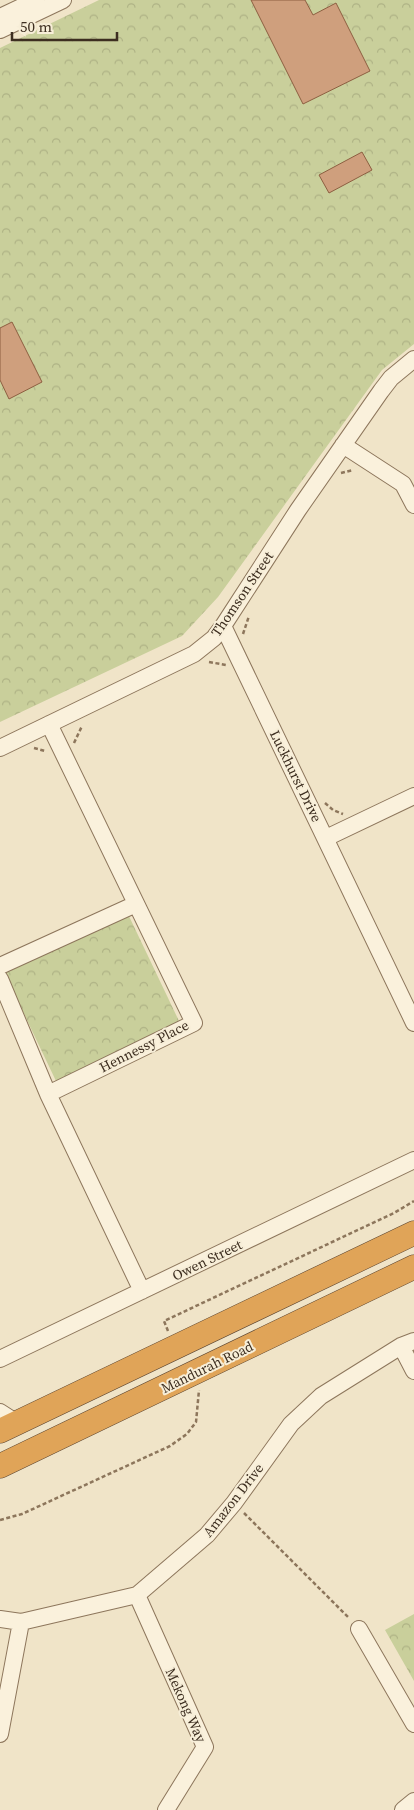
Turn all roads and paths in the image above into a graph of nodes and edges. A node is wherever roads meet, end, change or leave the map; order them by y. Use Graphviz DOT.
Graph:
graph roads {
  1 [pos="36,0"];
  2 [pos="62,0"];
  3 [pos="0,18"];
  4 [pos="0,30"];
  5 [pos="414,359"];
  6 [pos="344,445"];
  7 [pos="414,505"];
  8 [pos="224,626"];
  9 [pos="49,724"];
  10 [pos="0,748"];
  11 [pos="414,796"];
  12 [pos="323,800"];
  13 [pos="345,814"];
  14 [pos="326,838"];
  15 [pos="136,904"];
  16 [pos="0,966"];
  17 [pos="0,979"];
  18 [pos="414,1022"];
  19 [pos="48,1094"];
  20 [pos="414,1160"];
  21 [pos="414,1233"];
  22 [pos="414,1268"];
  23 [pos="142,1291"];
  24 [pos="408,1344"];
  25 [pos="0,1359"];
  26 [pos="414,1370"];
  27 [pos="6,1422"];
  28 [pos="0,1466"];
  29 [pos="234,1503"];
  30 [pos="137,1595"];
  31 [pos="0,1620"];
  32 [pos="21,1622"];
  33 [pos="359,1628"];
  34 [pos="414,1724"];
  35 [pos="0,1734"];
  36 [pos="414,1801"];
  37 [pos="166,1810"];
  38 [pos="402,1810"];
  1 -- 3 [label="street"];
  2 -- 4 [label="street"];
  5 -- 6 [label="street, Thomson Street"];
  6 -- 7 [label="street"];
  6 -- 8 [label="street, Thomson Street"];
  8 -- 9 [label="street, Thomson Street"];
  8 -- 14 [label="street, Luckhurst Drive"];
  9 -- 10 [label="street, Thomson Street"];
  9 -- 15 [label="street, Hennessy Place"];
  11 -- 14 [label="street, Luckhurst Drive"];
  12 -- 13 [label="path"];
  14 -- 18 [label="street"];
  15 -- 16 [label="street"];
  15 -- 19 [label="street, Hennessy Place"];
  17 -- 19 [label="street"];
  19 -- 23 [label="street"];
  20 -- 23 [label="street, Owen Street"];
  21 -- 27 [label="highway"];
  22 -- 28 [label="highway, Mandurah Road"];
  23 -- 25 [label="street, Owen Street"];
  24 -- 26 [label="street"];
  24 -- 29 [label="street, Amazon Drive"];
  29 -- 30 [label="street, Amazon Drive"];
  29 -- 33 [label="path"];
  30 -- 32 [label="street, Amazon Drive"];
  30 -- 37 [label="street, Mekong Way"];
  31 -- 32 [label="street, Amazon Drive"];
  32 -- 35 [label="street"];
  33 -- 34 [label="street"];
  36 -- 38 [label="street"];
}
